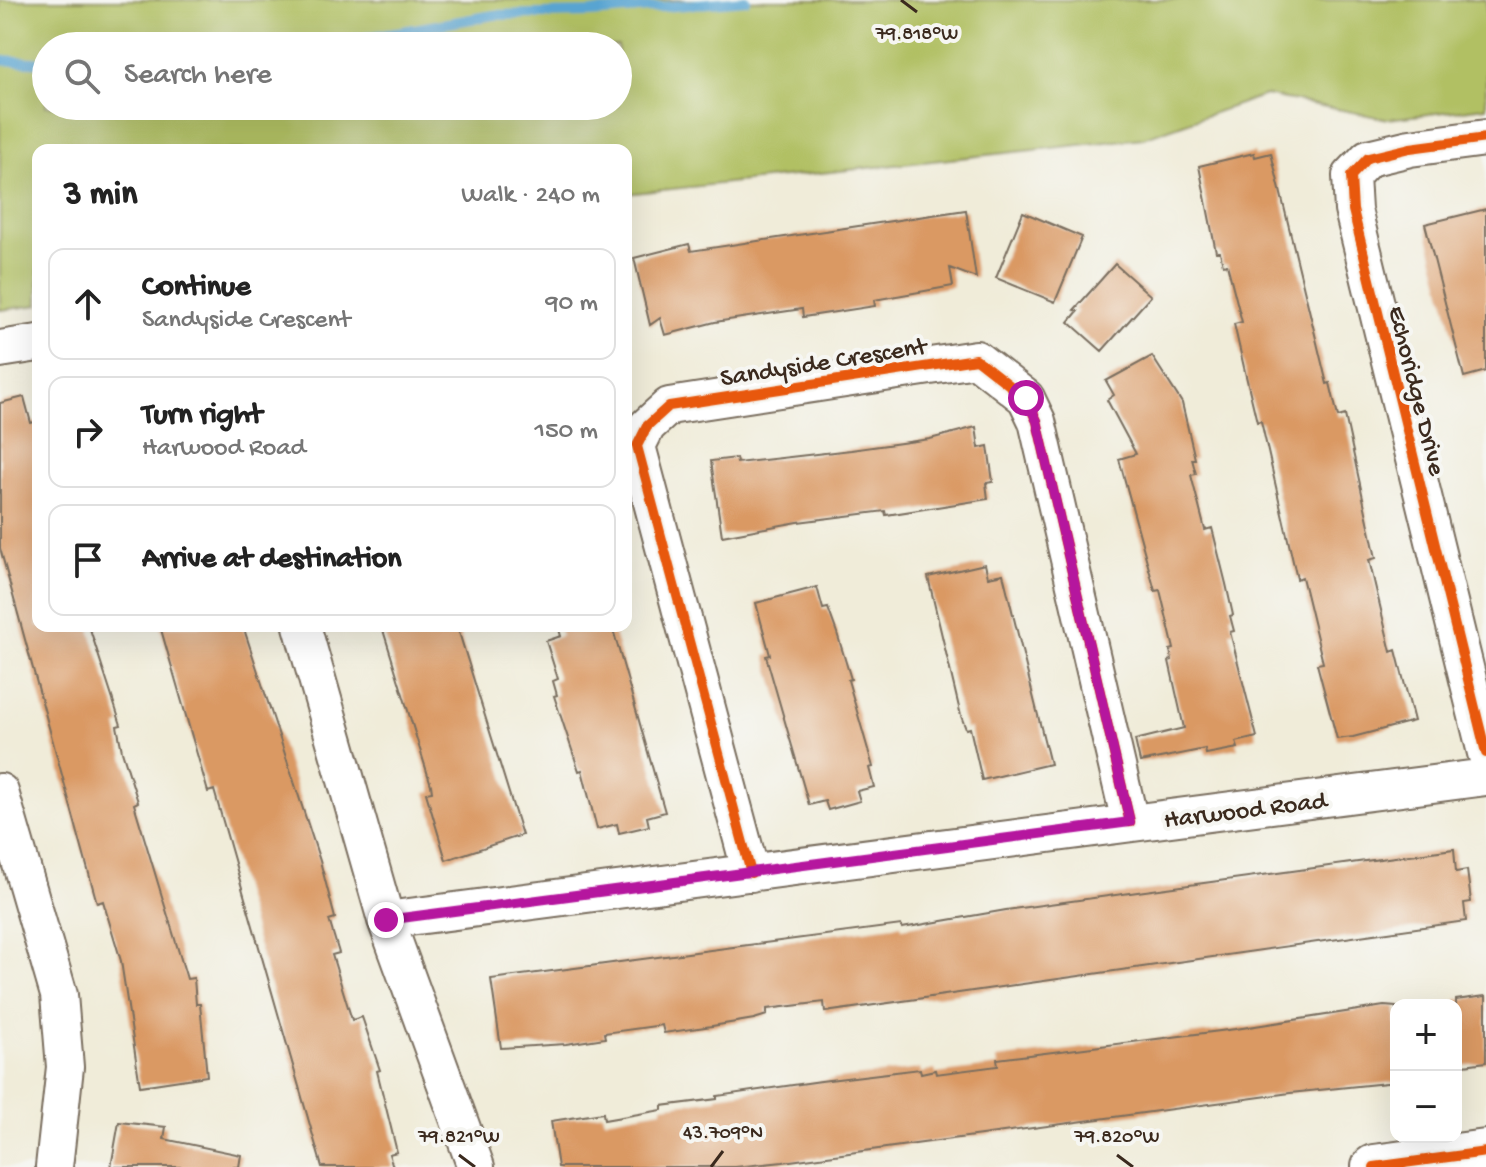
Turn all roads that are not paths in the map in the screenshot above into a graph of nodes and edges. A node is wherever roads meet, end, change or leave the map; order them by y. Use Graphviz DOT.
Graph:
graph roads {
  1 [pos="1486,138"];
  2 [pos="32,344"];
  3 [pos="0,349"];
  4 [pos="304,632"];
  5 [pos="1486,753"];
  6 [pos="1486,777"];
  7 [pos="0,792"];
  8 [pos="1130,822"];
  9 [pos="751,873"];
  10 [pos="386,920"];
  11 [pos="1486,1152"];
  12 [pos="54,1167"];
  13 [pos="476,1167"];
  14 [pos="1374,1167"];
  1 -- 5 [label="street, Echoridge Drive"];
  2 -- 3 [label="street"];
  4 -- 10 [label="street"];
  6 -- 8 [label="street, Harwood Road"];
  7 -- 12 [label="street"];
  8 -- 9 [label="street, Harwood Road"];
  8 -- 9 [label="street, Sandyside Crescent"];
  9 -- 10 [label="street, Harwood Road"];
  10 -- 13 [label="street"];
  11 -- 14 [label="street"];
}
